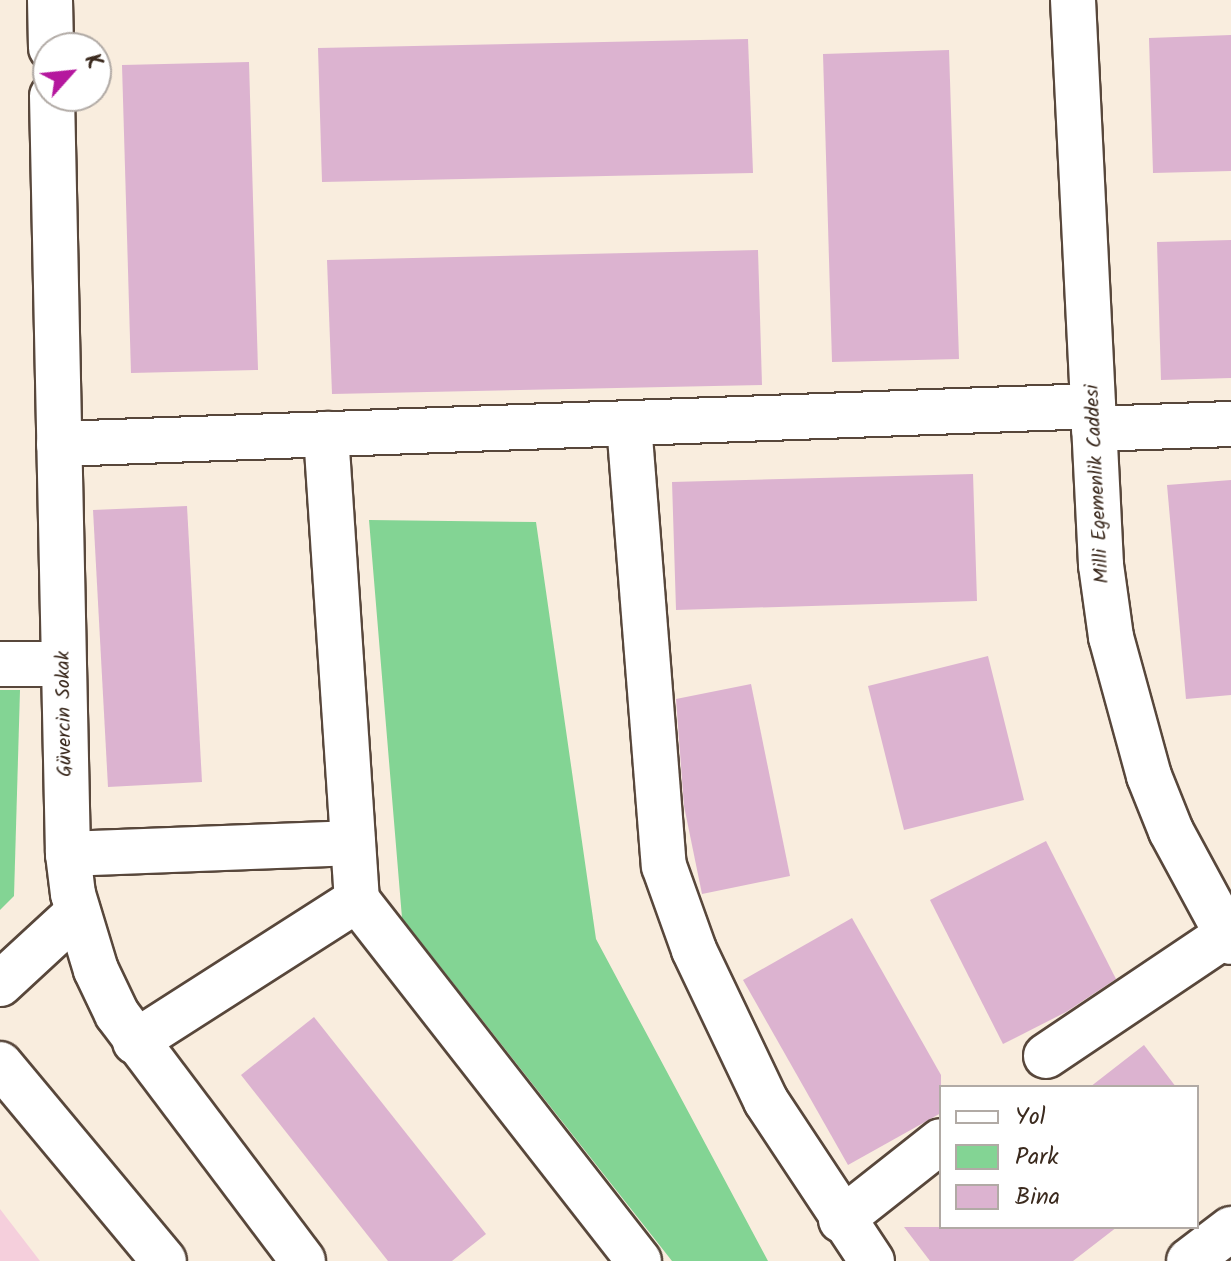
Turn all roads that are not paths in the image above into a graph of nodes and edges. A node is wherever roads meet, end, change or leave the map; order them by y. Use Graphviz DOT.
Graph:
graph roads {
  1 [pos="50,0"];
  2 [pos="1073,0"];
  3 [pos="51,32"];
  4 [pos="52,112"];
  5 [pos="1094,418"];
  6 [pos="629,424"];
  7 [pos="1231,424"];
  8 [pos="326,434"];
  9 [pos="59,444"];
  10 [pos="0,664"];
  11 [pos="63,664"];
  12 [pos="353,843"];
  13 [pos="68,854"];
  14 [pos="357,900"];
  15 [pos="78,912"];
  16 [pos="1229,939"];
  17 [pos="0,984"];
  18 [pos="135,1042"];
  19 [pos="1046,1056"];
  20 [pos="0,1064"];
  21 [pos="939,1143"];
  22 [pos="841,1220"];
  23 [pos="1231,1229"];
  24 [pos="164,1261"];
  25 [pos="303,1261"];
  26 [pos="639,1261"];
  27 [pos="872,1261"];
  28 [pos="1189,1261"];
  1 -- 3 [label="street"];
  2 -- 5 [label="street, Milli Egemenlik Caddesi"];
  4 -- 9 [label="street, Güvercin Sokak"];
  5 -- 6 [label="street"];
  5 -- 7 [label="street"];
  5 -- 16 [label="street, Milli Egemenlik Caddesi"];
  6 -- 8 [label="street"];
  6 -- 22 [label="street"];
  8 -- 9 [label="street"];
  8 -- 12 [label="street"];
  9 -- 11 [label="street, Güvercin Sokak"];
  10 -- 11 [label="street"];
  11 -- 13 [label="street, Güvercin Sokak"];
  12 -- 13 [label="street"];
  12 -- 14 [label="street"];
  13 -- 15 [label="street, Güvercin Sokak"];
  14 -- 18 [label="street"];
  14 -- 26 [label="street"];
  15 -- 17 [label="street"];
  15 -- 18 [label="street, Güvercin Sokak"];
  16 -- 19 [label="street"];
  18 -- 25 [label="street, Güvercin Sokak"];
  20 -- 24 [label="street"];
  21 -- 22 [label="street"];
  22 -- 27 [label="street"];
  23 -- 28 [label="street"];
}
